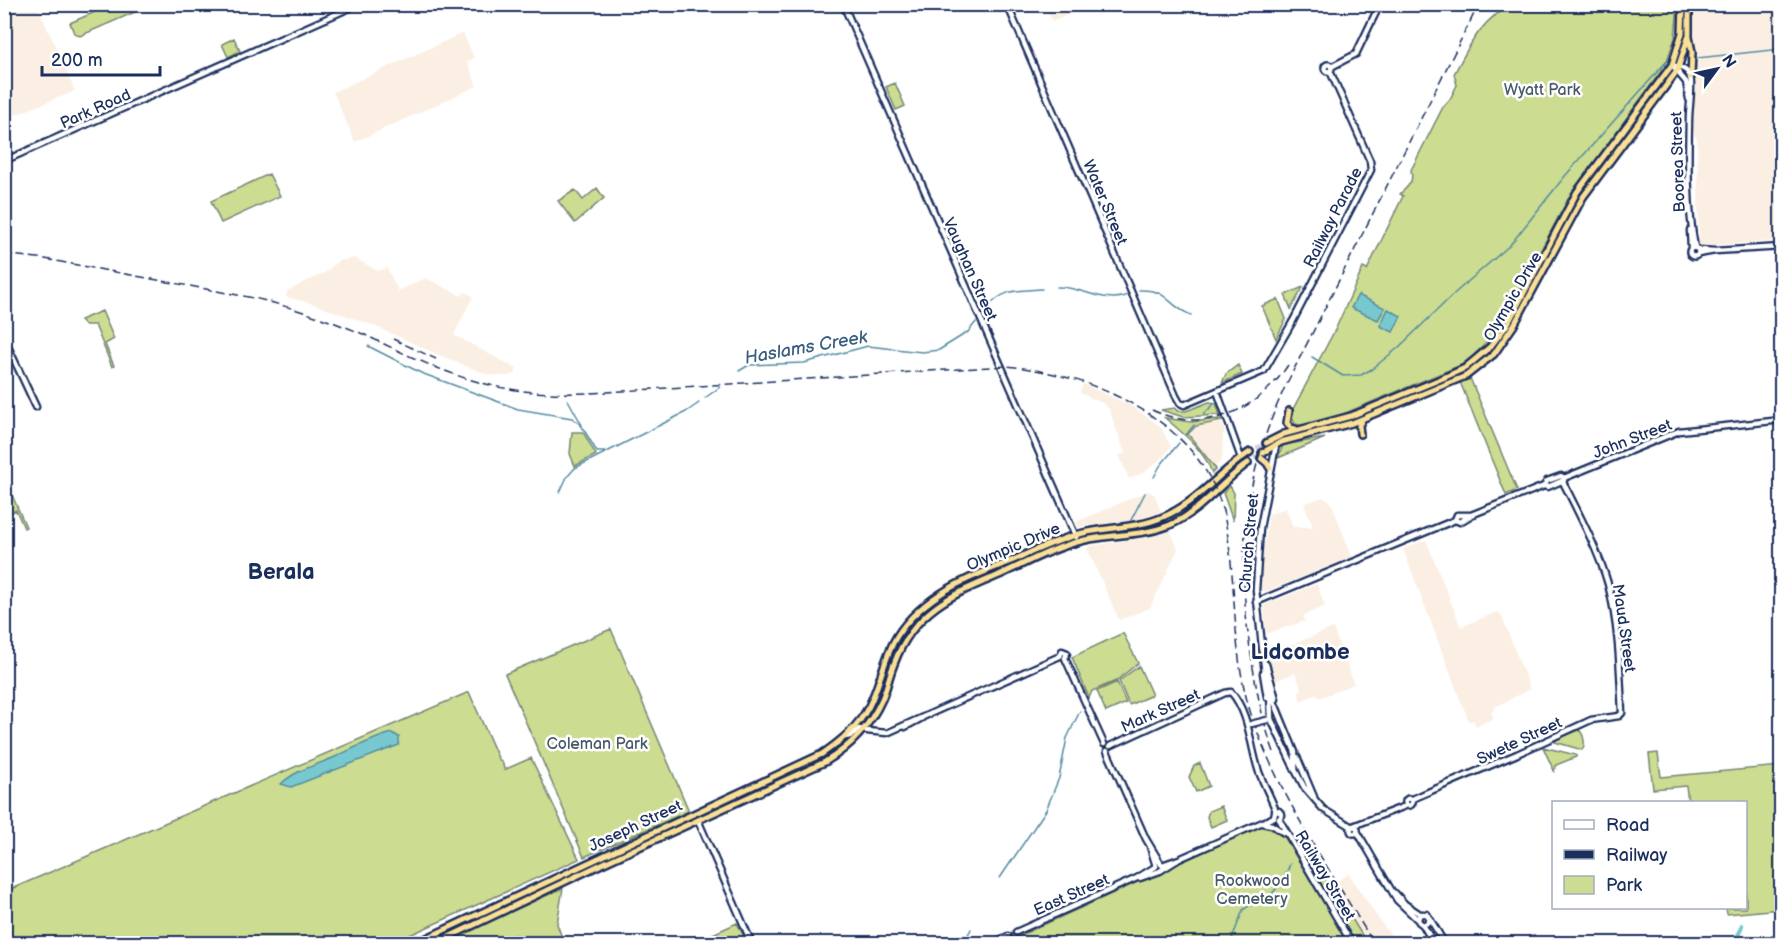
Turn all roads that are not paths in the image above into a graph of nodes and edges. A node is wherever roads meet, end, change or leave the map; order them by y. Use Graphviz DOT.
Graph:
graph roads {
  1 [pos="359,4"];
  2 [pos="843,4"];
  3 [pos="1007,4"];
  4 [pos="1380,4"];
  5 [pos="1683,4"];
  6 [pos="1689,4"];
  7 [pos="1689,35"];
  8 [pos="1339,63"];
  9 [pos="1672,65"];
  10 [pos="1678,69"];
  11 [pos="1333,77"];
  12 [pos="1691,77"];
  13 [pos="1689,99"];
  14 [pos="4,161"];
  15 [pos="1782,247"];
  16 [pos="4,338"];
  17 [pos="1217,392"];
  18 [pos="36,407"];
  19 [pos="1289,411"];
  20 [pos="1363,419"];
  21 [pos="1782,420"];
  22 [pos="1300,430"];
  23 [pos="1360,434"];
  24 [pos="1279,436"];
  25 [pos="1287,440"];
  26 [pos="1266,443"];
  27 [pos="1276,445"];
  28 [pos="1250,452"];
  29 [pos="1241,458"];
  30 [pos="1248,463"];
  31 [pos="1270,468"];
  32 [pos="1563,480"];
  33 [pos="1075,535"];
  34 [pos="1078,542"];
  35 [pos="986,571"];
  36 [pos="990,579"];
  37 [pos="1256,602"];
  38 [pos="1262,653"];
  39 [pos="1264,660"];
  40 [pos="1270,692"];
  41 [pos="1223,695"];
  42 [pos="1239,705"];
  43 [pos="1270,709"];
  44 [pos="1622,713"];
  45 [pos="1269,720"];
  46 [pos="1283,722"];
  47 [pos="1249,724"];
  48 [pos="865,731"];
  49 [pos="845,737"];
  50 [pos="1284,744"];
  51 [pos="1107,747"];
  52 [pos="1295,752"];
  53 [pos="1295,763"];
  54 [pos="1295,770"];
  55 [pos="1312,794"];
  56 [pos="1315,800"];
  57 [pos="694,813"];
  58 [pos="1276,816"];
  59 [pos="698,820"];
  60 [pos="1259,823"];
  61 [pos="1354,830"];
  62 [pos="1290,839"];
  63 [pos="1159,867"];
  64 [pos="1419,917"];
  65 [pos="1429,919"];
  66 [pos="1423,925"];
  67 [pos="414,944"];
  68 [pos="434,944"];
  69 [pos="752,944"];
  70 [pos="991,944"];
  71 [pos="1352,944"];
  72 [pos="1434,944"];
  73 [pos="1445,944"];
  1 -- 14 [label="street, Park Road"];
  2 -- 33 [label="street, Vaughan Street"];
  3 -- 17 [label="street, Water Street"];
  4 -- 8 [label="street"];
  5 -- 9 [label="highway"];
  6 -- 7 [label="highway"];
  7 -- 10 [label="highway"];
  7 -- 12 [label="highway"];
  8 -- 11 [label="street"];
  8 -- 11 [label="street, Railway Parade"];
  9 -- 10 [label="street, Boorea Street"];
  9 -- 22 [label="highway, Olympic Drive"];
  10 -- 12 [label="street, Boorea Street"];
  10 -- 13 [label="street, Boorea Street"];
  10 -- 20 [label="highway, Olympic Drive"];
  11 -- 17 [label="street, Railway Parade"];
  12 -- 13 [label="street, Boorea Street"];
  13 -- 15 [label="street, Boorea Street"];
  16 -- 18 [label="street"];
  17 -- 29 [label="street"];
  19 -- 22 [label="highway"];
  20 -- 23 [label="highway"];
  20 -- 25 [label="highway, Olympic Drive"];
  21 -- 32 [label="street, John Street"];
  22 -- 24 [label="highway, Olympic Drive"];
  24 -- 25 [label="highway"];
  24 -- 26 [label="highway, Olympic Drive"];
  24 -- 27 [label="highway, Church Street"];
  25 -- 27 [label="highway, Olympic Drive"];
  27 -- 31 [label="street, Church Street"];
  27 -- 31 [label="highway, Olympic Drive"];
  28 -- 29 [label="highway, Olympic Drive"];
  29 -- 33 [label="highway, Olympic Drive"];
  30 -- 34 [label="highway, Olympic Drive"];
  31 -- 37 [label="street, Church Street"];
  32 -- 37 [label="street, John Street"];
  32 -- 44 [label="street, Maud Street"];
  33 -- 34 [label="street, Vaughan Street"];
  33 -- 35 [label="highway, Olympic Drive"];
  34 -- 36 [label="highway, Olympic Drive"];
  35 -- 36 [label="highway"];
  35 -- 49 [label="highway, Olympic Drive"];
  36 -- 48 [label="highway, Olympic Drive"];
  37 -- 38 [label="street, Church Street"];
  38 -- 39 [label="street"];
  38 -- 40 [label="street"];
  38 -- 43 [label="street"];
  39 -- 40 [label="street"];
  39 -- 46 [label="street"];
  40 -- 43 [label="street"];
  40 -- 46 [label="street"];
  41 -- 42 [label="street"];
  41 -- 42 [label="street, Railway Street"];
  41 -- 51 [label="street, Mark Street"];
  42 -- 47 [label="street, Railway Street"];
  43 -- 45 [label="street"];
  44 -- 61 [label="street, Swete Street"];
  45 -- 47 [label="street, bridge"];
  45 -- 50 [label="street"];
  46 -- 52 [label="street"];
  47 -- 58 [label="street, Railway Street"];
  48 -- 49 [label="street, Joseph Street"];
  48 -- 51 [label="street, Joseph Street"];
  48 -- 59 [label="highway, Joseph Street"];
  49 -- 57 [label="highway, Joseph Street"];
  50 -- 53 [label="street"];
  50 -- 54 [label="street"];
  51 -- 63 [label="street"];
  52 -- 53 [label="street"];
  52 -- 55 [label="street"];
  53 -- 54 [label="street"];
  53 -- 55 [label="street"];
  54 -- 56 [label="street"];
  55 -- 56 [label="street"];
  56 -- 61 [label="street"];
  57 -- 59 [label="highway"];
  57 -- 67 [label="highway, Joseph Street"];
  58 -- 60 [label="street, East Street"];
  58 -- 62 [label="street, Railway Street"];
  59 -- 68 [label="highway, Joseph Street"];
  59 -- 69 [label="street"];
  60 -- 62 [label="street"];
  60 -- 63 [label="street, East Street"];
  61 -- 64 [label="street"];
  62 -- 71 [label="street, Railway Street"];
  63 -- 70 [label="street, East Street"];
  64 -- 65 [label="street"];
  64 -- 66 [label="street"];
  65 -- 66 [label="street"];
  65 -- 73 [label="street"];
  66 -- 72 [label="street"];
}
